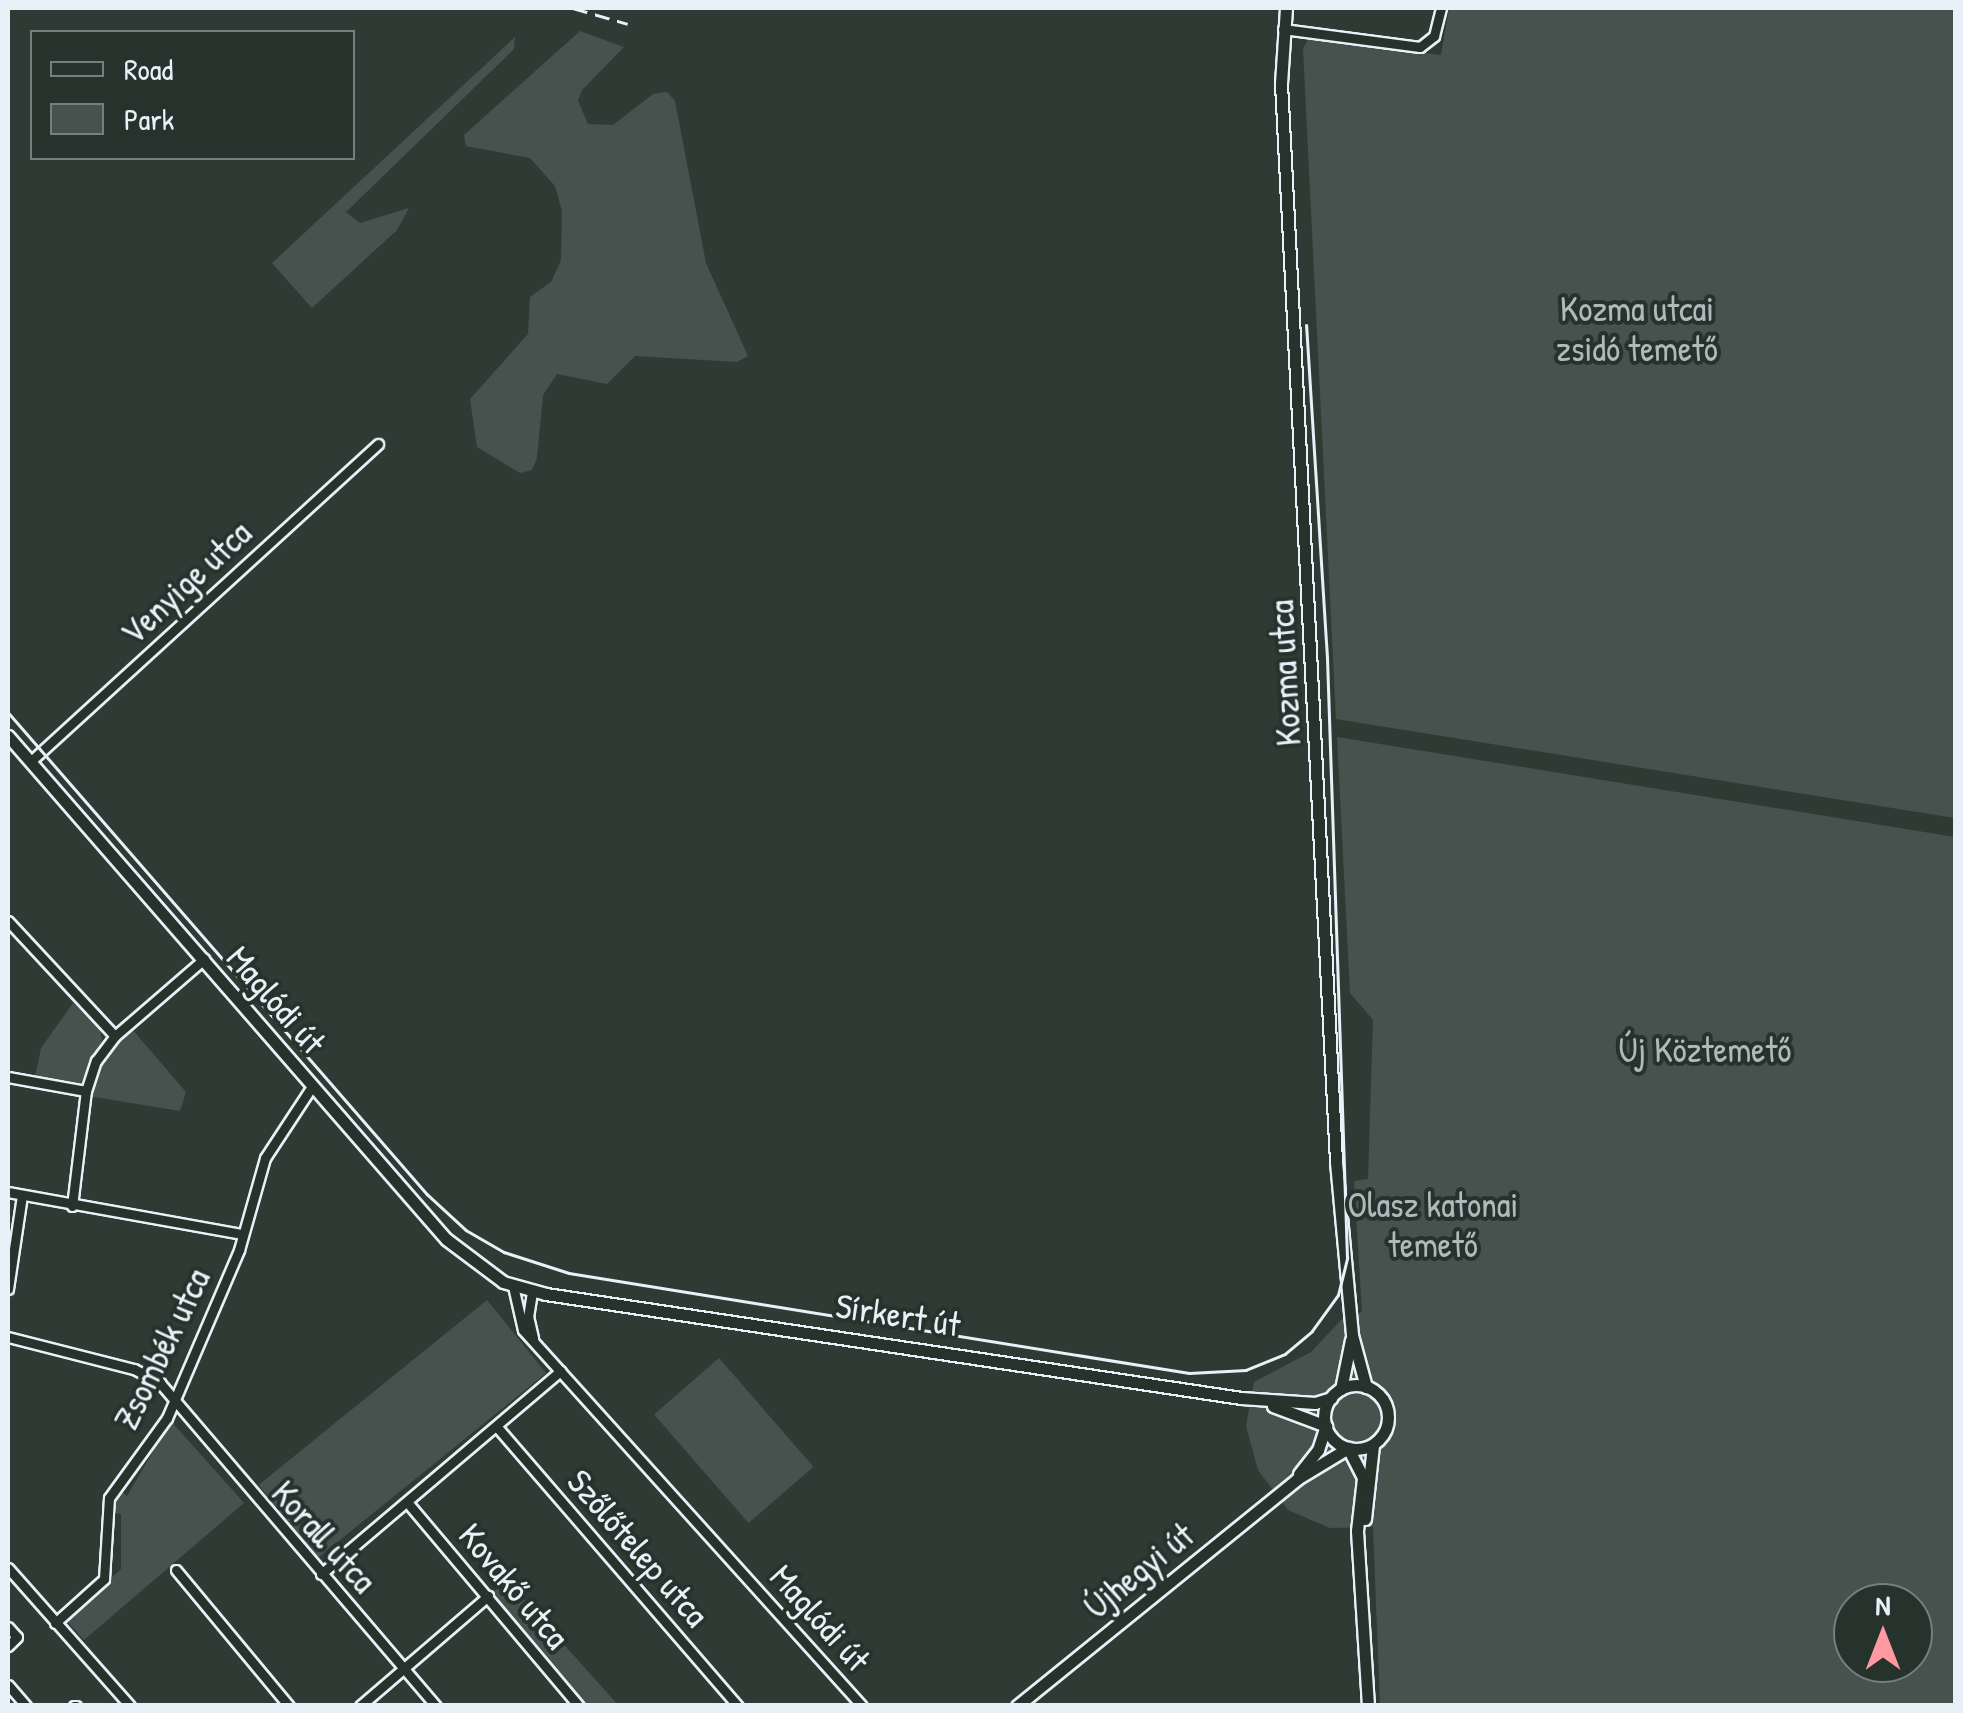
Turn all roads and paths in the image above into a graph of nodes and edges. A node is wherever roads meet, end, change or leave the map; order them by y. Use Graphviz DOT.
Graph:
graph roads {
  1 [pos="1286,8"];
  2 [pos="1442,8"];
  3 [pos="1283,29"];
  4 [pos="378,444"];
  5 [pos="8,736"];
  6 [pos="31,762"];
  7 [pos="8,921"];
  8 [pos="204,959"];
  9 [pos="116,1036"];
  10 [pos="8,1078"];
  11 [pos="314,1084"];
  12 [pos="86,1091"];
  13 [pos="8,1192"];
  14 [pos="22,1194"];
  15 [pos="72,1206"];
  16 [pos="242,1234"];
  17 [pos="513,1286"];
  18 [pos="8,1289"];
  19 [pos="532,1292"];
  20 [pos="1352,1335"];
  21 [pos="8,1337"];
  22 [pos="537,1345"];
  23 [pos="560,1371"];
  24 [pos="1366,1387"];
  25 [pos="1336,1394"];
  26 [pos="1255,1400"];
  27 [pos="173,1403"];
  28 [pos="1326,1426"];
  29 [pos="498,1427"];
  30 [pos="1373,1445"];
  31 [pos="1348,1448"];
  32 [pos="1297,1479"];
  33 [pos="408,1502"];
  34 [pos="1358,1537"];
  35 [pos="8,1568"];
  36 [pos="176,1570"];
  37 [pos="321,1574"];
  38 [pos="488,1596"];
  39 [pos="55,1623"];
  40 [pos="8,1627"];
  41 [pos="8,1646"];
  42 [pos="404,1668"];
  43 [pos="8,1685"];
  44 [pos="26,1706"];
  45 [pos="130,1706"];
  46 [pos="290,1706"];
  47 [pos="360,1706"];
  48 [pos="436,1706"];
  49 [pos="579,1706"];
  50 [pos="738,1706"];
  51 [pos="862,1706"];
  52 [pos="1017,1706"];
  53 [pos="1368,1706"];
  1 -- 3 [label="street, Kozma utca"];
  2 -- 3 [label="street"];
  3 -- 20 [label="street, Kozma utca"];
  4 -- 6 [label="street, Venyige utca"];
  5 -- 6 [label="street, Maglódi út"];
  6 -- 8 [label="street, Maglódi út"];
  7 -- 9 [label="street"];
  8 -- 9 [label="street"];
  8 -- 11 [label="street, Maglódi út"];
  9 -- 12 [label="street"];
  10 -- 12 [label="street"];
  11 -- 16 [label="street, Zsombék utca"];
  11 -- 17 [label="street, Maglódi út"];
  12 -- 15 [label="street"];
  13 -- 14 [label="street"];
  14 -- 15 [label="street"];
  14 -- 18 [label="street"];
  15 -- 16 [label="street"];
  16 -- 27 [label="street, Zsombék utca"];
  17 -- 19 [label="street, Maglódi út"];
  17 -- 22 [label="street, Maglódi út"];
  19 -- 22 [label="street"];
  19 -- 26 [label="street, Sírkert út"];
  20 -- 24 [label="street, Kozma utca"];
  20 -- 25 [label="street, Kozma utca"];
  21 -- 27 [label="street, Korall utca"];
  22 -- 23 [label="street, Maglódi út"];
  23 -- 29 [label="street"];
  23 -- 51 [label="street, Maglódi út"];
  24 -- 25 [label="street"];
  24 -- 30 [label="street, Kozma utca"];
  25 -- 26 [label="street, Sírkert út"];
  25 -- 28 [label="street, Kozma utca"];
  26 -- 28 [label="street, Sírkert út"];
  27 -- 37 [label="street, Korall utca"];
  27 -- 39 [label="street, Zsombék utca"];
  28 -- 31 [label="street, Kozma utca"];
  28 -- 32 [label="street, Újhegyi út"];
  29 -- 33 [label="street"];
  29 -- 50 [label="street, Szőlőtelep utca"];
  30 -- 31 [label="street"];
  30 -- 34 [label="street, Kozma utca"];
  31 -- 32 [label="street, Újhegyi út"];
  31 -- 34 [label="street, Kozma utca"];
  32 -- 52 [label="street, Újhegyi út"];
  33 -- 37 [label="street"];
  33 -- 38 [label="street, Kovakő utca"];
  34 -- 53 [label="street, Kozma utca"];
  35 -- 39 [label="street"];
  36 -- 46 [label="street"];
  37 -- 42 [label="street, Korall utca"];
  38 -- 42 [label="street"];
  38 -- 49 [label="street, Kovakő utca"];
  39 -- 45 [label="street"];
  40 -- 41 [label="street"];
  42 -- 47 [label="street"];
  42 -- 48 [label="street, Korall utca"];
  43 -- 44 [label="street"];
}
